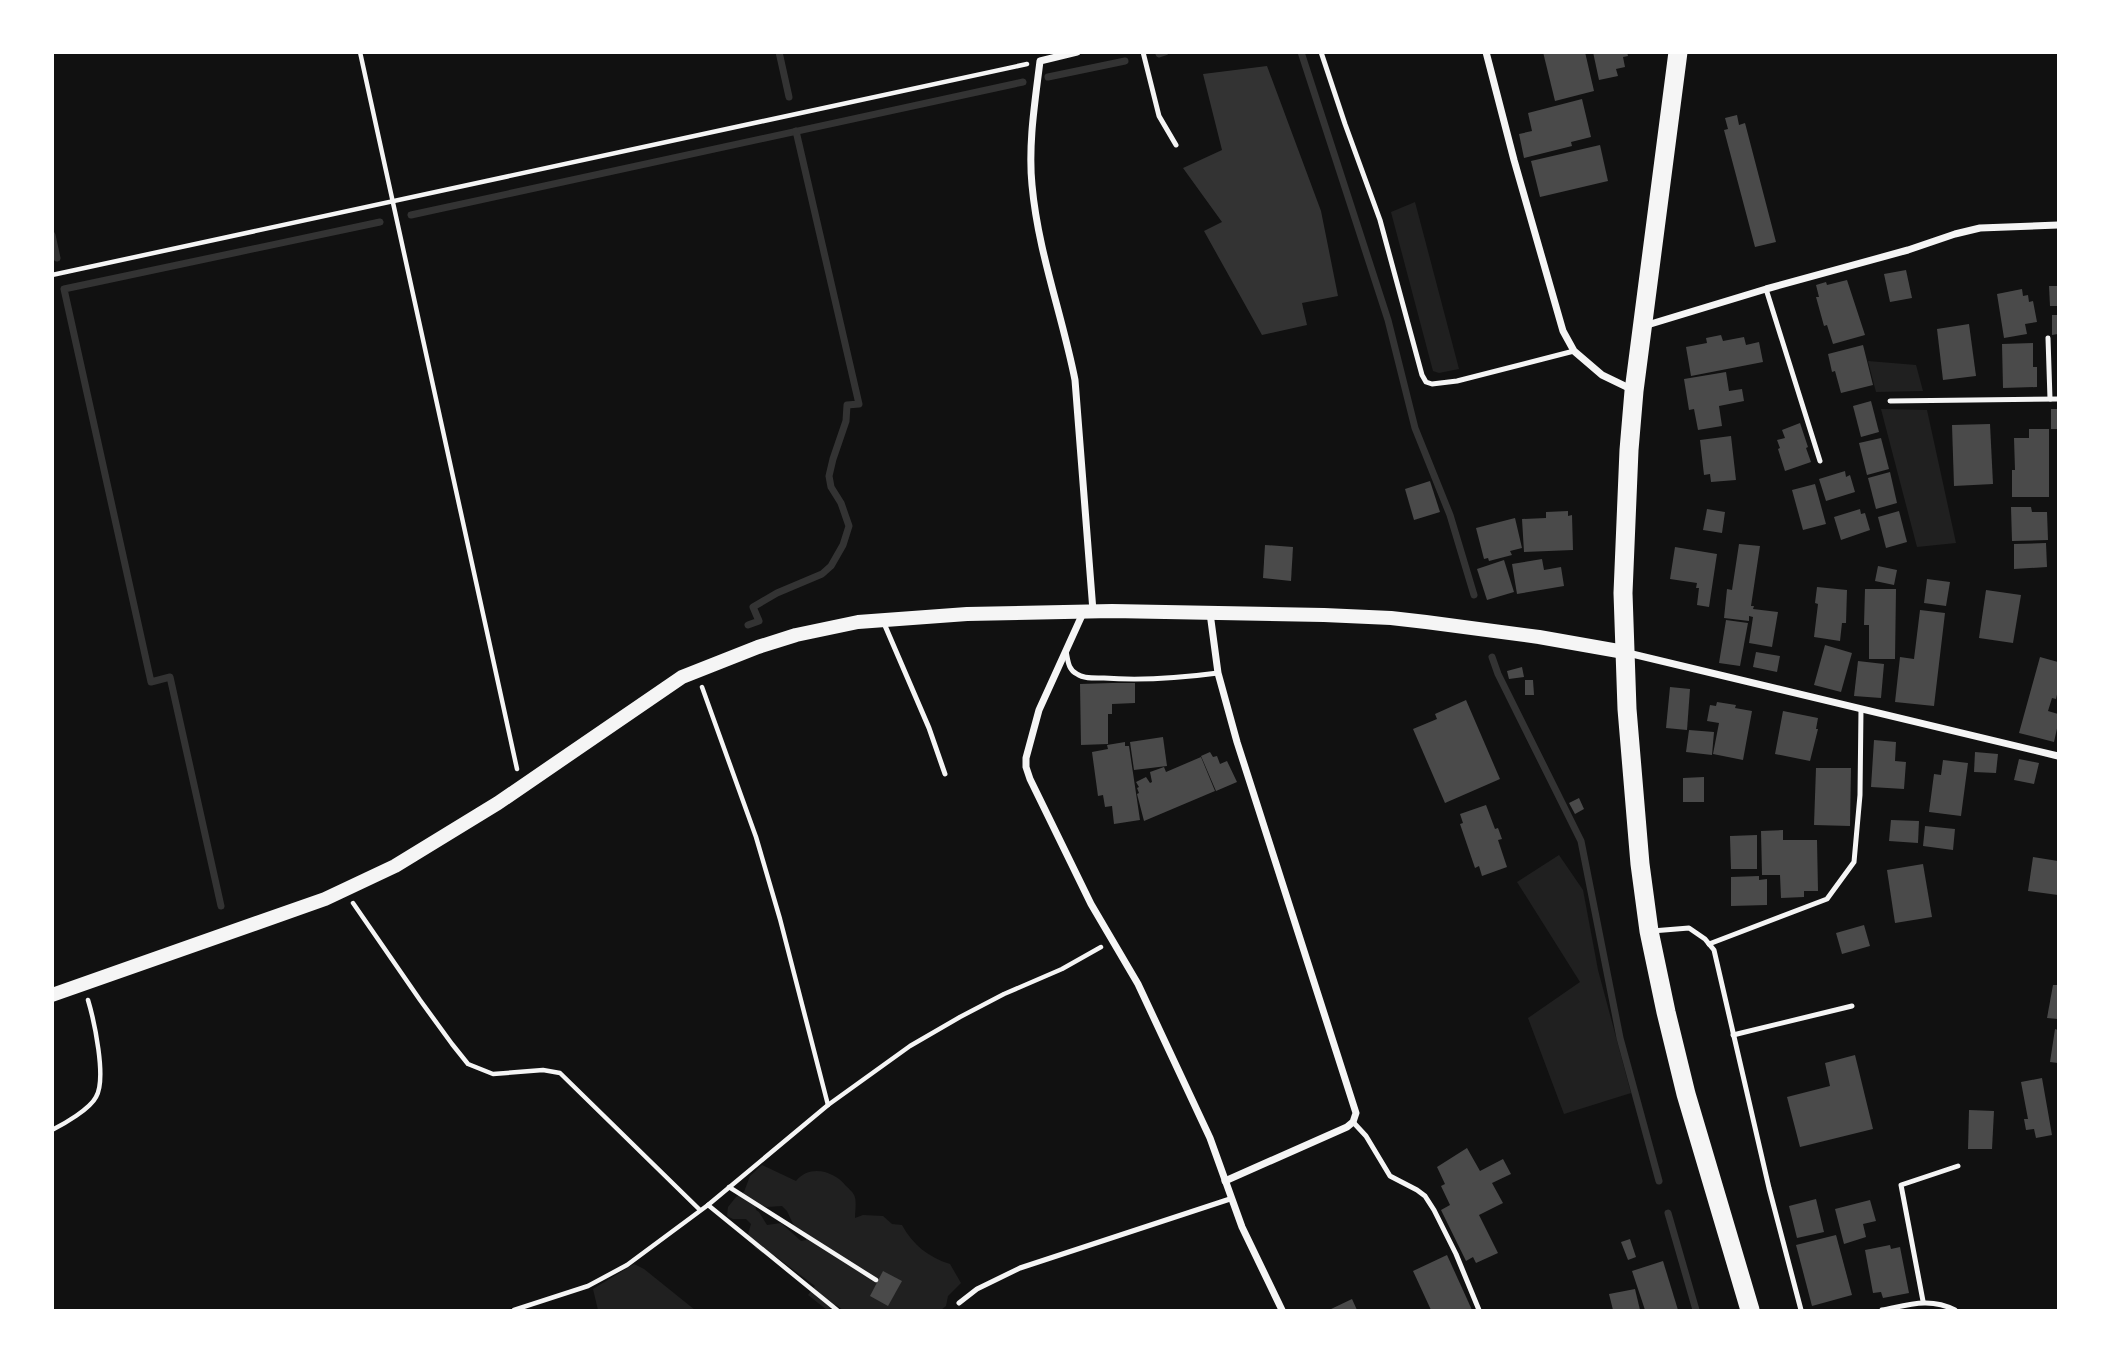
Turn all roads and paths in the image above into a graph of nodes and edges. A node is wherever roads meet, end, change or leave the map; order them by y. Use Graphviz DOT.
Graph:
graph roads {
  1 [pos="359,52"];
  2 [pos="1077,52"];
  3 [pos="1143,52"];
  4 [pos="1321,52"];
  5 [pos="1486,52"];
  6 [pos="1678,52"];
  7 [pos="1040,61"];
  8 [pos="1176,145"];
  9 [pos="393,201"];
  10 [pos="2059,225"];
  11 [pos="52,275"];
  12 [pos="1766,289"];
  13 [pos="1643,327"];
  14 [pos="2048,338"];
  15 [pos="1574,351"];
  16 [pos="1634,391"];
  17 [pos="2050,399"];
  18 [pos="2059,399"];
  19 [pos="1890,401"];
  20 [pos="1820,461"];
  21 [pos="1088,612"];
  22 [pos="1210,613"];
  23 [pos="883,619"];
  24 [pos="1066,651"];
  25 [pos="1624,652"];
  26 [pos="697,670"];
  27 [pos="1218,673"];
  28 [pos="1861,709"];
  29 [pos="2059,756"];
  30 [pos="945,774"];
  31 [pos="521,787"];
  32 [pos="346,890"];
  33 [pos="1649,931"];
  34 [pos="1112,940"];
  35 [pos="1709,944"];
  36 [pos="85,985"];
  37 [pos="52,995"];
  38 [pos="1852,1006"];
  39 [pos="1733,1035"];
  40 [pos="828,1105"];
  41 [pos="1353,1122"];
  42 [pos="52,1130"];
  43 [pos="1958,1166"];
  44 [pos="1225,1181"];
  45 [pos="729,1187"];
  46 [pos="1230,1199"];
  47 [pos="708,1205"];
  48 [pos="700,1210"];
  49 [pos="876,1280"];
  50 [pos="1923,1301"];
  51 [pos="959,1303"];
  52 [pos="514,1311"];
  53 [pos="837,1311"];
  54 [pos="1282,1311"];
  55 [pos="1479,1311"];
  56 [pos="1750,1311"];
  57 [pos="1801,1311"];
  58 [pos="1882,1311"];
  59 [pos="1955,1311"];
  1 -- 9 [label="path"];
  2 -- 7 [label="street"];
  3 -- 8 [label="lane"];
  4 -- 15 [label="lane"];
  5 -- 15 [label="street"];
  6 -- 13 [label="highway"];
  7 -- 9 [label="path"];
  7 -- 21 [label="street"];
  9 -- 11 [label="path"];
  9 -- 31 [label="path"];
  10 -- 12 [label="street"];
  12 -- 13 [label="street"];
  12 -- 20 [label="lane"];
  13 -- 16 [label="highway"];
  14 -- 17 [label="lane"];
  15 -- 16 [label="street"];
  16 -- 25 [label="highway"];
  17 -- 18 [label="lane"];
  17 -- 19 [label="lane"];
  21 -- 22 [label="main road"];
  21 -- 23 [label="main road"];
  21 -- 24 [label="street"];
  22 -- 25 [label="main road"];
  22 -- 27 [label="street"];
  23 -- 26 [label="main road"];
  23 -- 30 [label="lane"];
  24 -- 27 [label="lane"];
  24 -- 34 [label="street"];
  25 -- 28 [label="street"];
  25 -- 33 [label="highway"];
  26 -- 31 [label="main road"];
  26 -- 40 [label="path"];
  27 -- 41 [label="street"];
  28 -- 29 [label="street"];
  28 -- 35 [label="lane"];
  31 -- 32 [label="main road"];
  32 -- 36 [label="main road"];
  32 -- 48 [label="path"];
  33 -- 35 [label="lane"];
  33 -- 56 [label="highway"];
  34 -- 40 [label="path"];
  34 -- 44 [label="street"];
  35 -- 39 [label="lane"];
  36 -- 37 [label="main road"];
  36 -- 42 [label="path"];
  38 -- 39 [label="lane"];
  39 -- 57 [label="lane"];
  40 -- 45 [label="path"];
  41 -- 44 [label="street"];
  41 -- 55 [label="lane"];
  43 -- 50 [label="lane"];
  44 -- 46 [label="street"];
  45 -- 47 [label="path"];
  45 -- 49 [label="path"];
  46 -- 51 [label="lane"];
  46 -- 54 [label="street"];
  47 -- 48 [label="path"];
  47 -- 53 [label="path"];
  48 -- 52 [label="path"];
  50 -- 58 [label="lane"];
  50 -- 59 [label="lane"];
}
